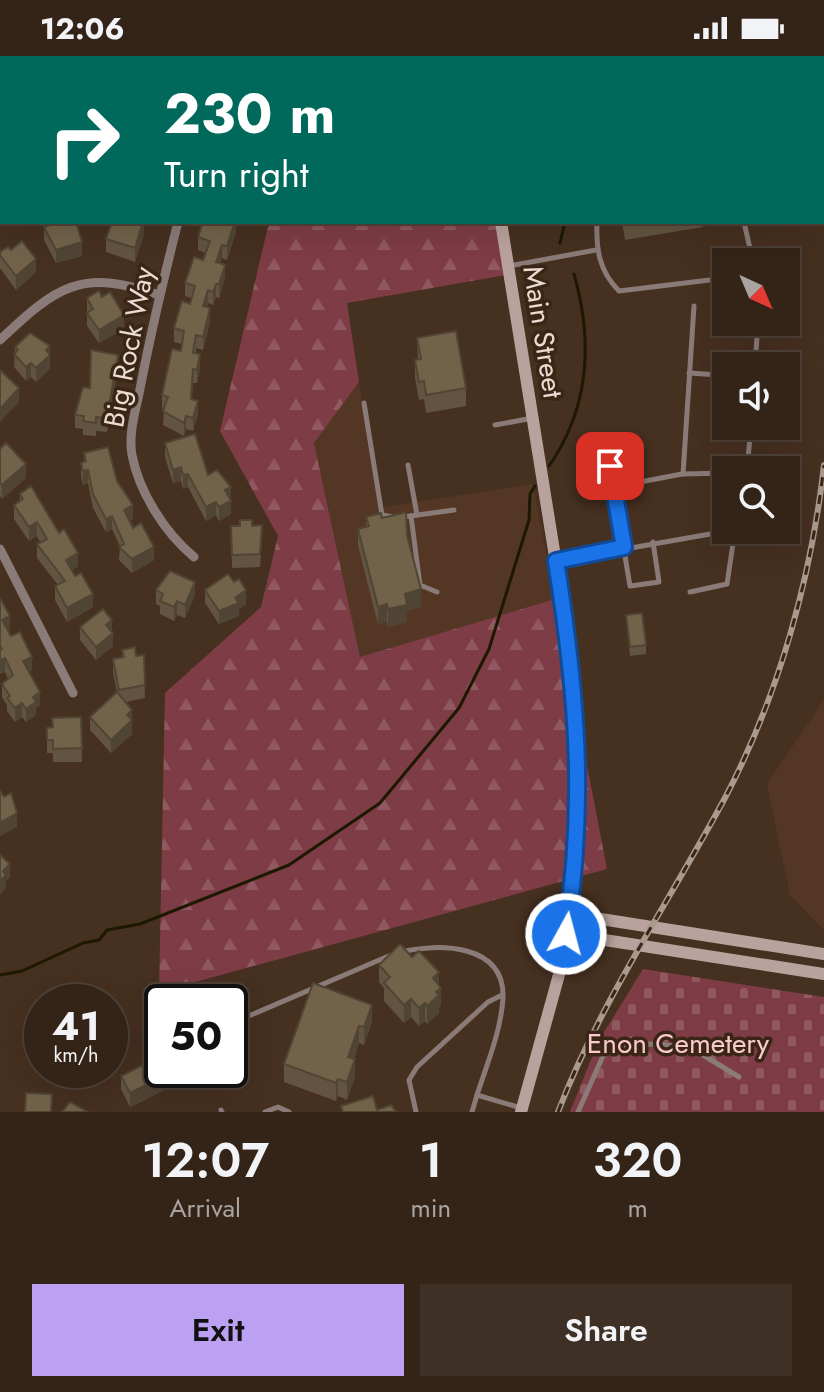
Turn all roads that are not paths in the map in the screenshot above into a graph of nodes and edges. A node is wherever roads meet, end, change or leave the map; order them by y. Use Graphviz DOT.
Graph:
graph roads {
  1 [pos="177,224"];
  2 [pos="501,224"];
  3 [pos="597,224"];
  4 [pos="744,224"];
  5 [pos="750,248"];
  6 [pos="596,250"];
  7 [pos="508,266"];
  8 [pos="712,280"];
  9 [pos="159,295"];
  10 [pos="694,306"];
  11 [pos="0,340"];
  12 [pos="689,373"];
  13 [pos="712,375"];
  14 [pos="364,403"];
  15 [pos="533,418"];
  16 [pos="495,425"];
  17 [pos="408,465"];
  18 [pos="610,466"];
  19 [pos="712,473"];
  20 [pos="683,474"];
  21 [pos="640,482"];
  22 [pos="454,510"];
  23 [pos="414,516"];
  24 [pos="712,533"];
  25 [pos="653,542"];
  26 [pos="732,544"];
  27 [pos="624,547"];
  28 [pos="0,549"];
  29 [pos="194,557"];
  30 [pos="556,561"];
  31 [pos="437,592"];
  32 [pos="690,592"];
  33 [pos="73,693"];
  34 [pos="569,914"];
  35 [pos="566,934"];
  36 [pos="824,954"];
  37 [pos="824,974"];
  38 [pos="503,994"];
  39 [pos="248,1016"];
  40 [pos="739,1077"];
  41 [pos="477,1095"];
  42 [pos="522,1110"];
  43 [pos="265,1112"];
  44 [pos="289,1112"];
  45 [pos="416,1112"];
  46 [pos="472,1112"];
  47 [pos="578,1112"];
  1 -- 9 [label="street, Big Rock Way"];
  2 -- 7 [label="main road, Main Street"];
  3 -- 6 [label="lane"];
  4 -- 5 [label="lane"];
  6 -- 7 [label="lane"];
  6 -- 8 [label="lane"];
  7 -- 15 [label="main road, Main Street"];
  9 -- 11 [label="street"];
  9 -- 29 [label="street, Big Rock Way"];
  10 -- 12 [label="lane"];
  12 -- 13 [label="lane"];
  12 -- 20 [label="lane"];
  14 -- 23 [label="lane"];
  15 -- 16 [label="lane"];
  15 -- 30 [label="main road, Main Street"];
  17 -- 23 [label="lane"];
  18 -- 27 [label="lane"];
  19 -- 20 [label="lane"];
  20 -- 21 [label="lane"];
  22 -- 23 [label="lane"];
  23 -- 31 [label="lane"];
  24 -- 25 [label="lane"];
  25 -- 27 [label="lane"];
  25 -- 27 [label="lane"];
  26 -- 32 [label="lane"];
  27 -- 30 [label="lane"];
  28 -- 33 [label="street"];
  30 -- 34 [label="main road, Main Street"];
  34 -- 35 [label="main road, Main Street"];
  34 -- 36 [label="main road"];
  35 -- 37 [label="main road"];
  35 -- 42 [label="main road, Main Street"];
  38 -- 39 [label="lane"];
  38 -- 41 [label="lane"];
  38 -- 45 [label="lane"];
  40 -- 47 [label="lane"];
  41 -- 42 [label="lane"];
  41 -- 46 [label="lane"];
  43 -- 44 [label="lane"];
}
